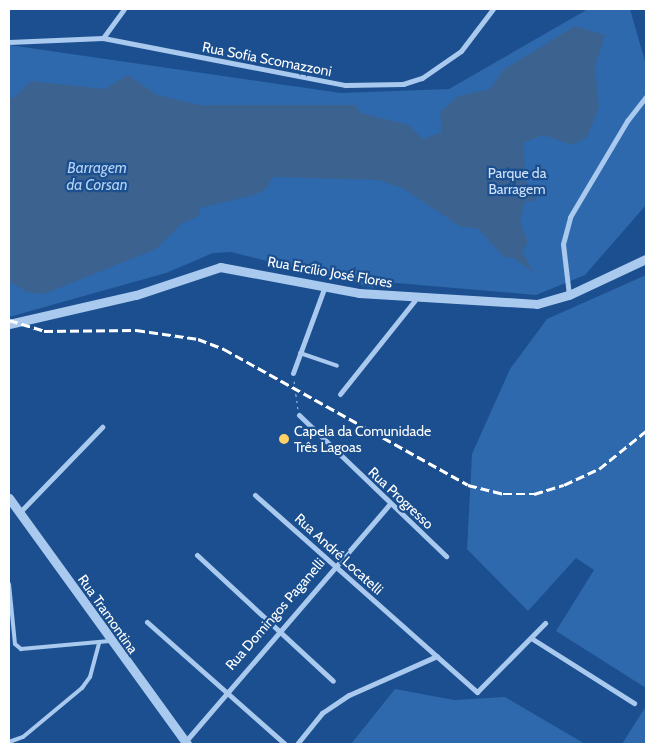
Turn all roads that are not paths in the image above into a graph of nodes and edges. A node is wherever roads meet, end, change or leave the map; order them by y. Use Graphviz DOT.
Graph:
graph roads {
  1 [pos="124,9"];
  2 [pos="493,9"];
  3 [pos="102,38"];
  4 [pos="9,42"];
  5 [pos="646,97"];
  6 [pos="646,259"];
  7 [pos="325,286"];
  8 [pos="569,295"];
  9 [pos="415,300"];
  10 [pos="9,324"];
  11 [pos="300,354"];
  12 [pos="338,366"];
  13 [pos="294,376"];
  14 [pos="340,394"];
  15 [pos="299,414"];
  16 [pos="102,427"];
  17 [pos="255,495"];
  18 [pos="9,498"];
  19 [pos="390,504"];
  20 [pos="19,513"];
  21 [pos="198,555"];
  22 [pos="446,556"];
  23 [pos="337,565"];
  24 [pos="9,584"];
  25 [pos="147,622"];
  26 [pos="545,623"];
  27 [pos="278,631"];
  28 [pos="531,638"];
  29 [pos="110,641"];
  30 [pos="99,643"];
  31 [pos="436,656"];
  32 [pos="333,681"];
  33 [pos="224,692"];
  34 [pos="634,703"];
  35 [pos="9,742"];
  36 [pos="185,744"];
  37 [pos="285,744"];
  38 [pos="297,744"];
  1 -- 3 [label="street"];
  2 -- 3 [label="street, Rua Sofia Scomazzoni"];
  3 -- 4 [label="street, Rua Sofia Scomazzoni"];
  5 -- 8 [label="street"];
  6 -- 8 [label="street, Rua Ercílio José Flores"];
  7 -- 9 [label="street, Rua Ercílio José Flores"];
  7 -- 10 [label="street, Rua Ercílio José Flores"];
  7 -- 11 [label="street"];
  8 -- 9 [label="street, Rua Ercílio José Flores"];
  9 -- 14 [label="street"];
  11 -- 12 [label="lane"];
  11 -- 13 [label="street"];
  15 -- 19 [label="street, Rua Progresso"];
  16 -- 20 [label="street"];
  17 -- 23 [label="street, Rua André Locatelli"];
  18 -- 20 [label="street, Rua Tramontina"];
  19 -- 22 [label="street, Rua Progresso"];
  19 -- 23 [label="street, Rua Domingos Paganelli"];
  20 -- 29 [label="street, Rua Tramontina"];
  21 -- 27 [label="street"];
  23 -- 27 [label="street, Rua Domingos Paganelli"];
  23 -- 31 [label="street, Rua André Locatelli"];
  24 -- 30 [label="lane"];
  25 -- 33 [label="street"];
  26 -- 28 [label="street"];
  27 -- 32 [label="street"];
  27 -- 33 [label="street, Rua Domingos Paganelli"];
  28 -- 31 [label="street, Rua André Locatelli"];
  28 -- 34 [label="street"];
  29 -- 30 [label="lane"];
  29 -- 36 [label="street, Rua Tramontina"];
  30 -- 35 [label="lane"];
  31 -- 38 [label="street"];
  33 -- 36 [label="street, Rua Domingos Paganelli"];
  33 -- 37 [label="street"];
}
